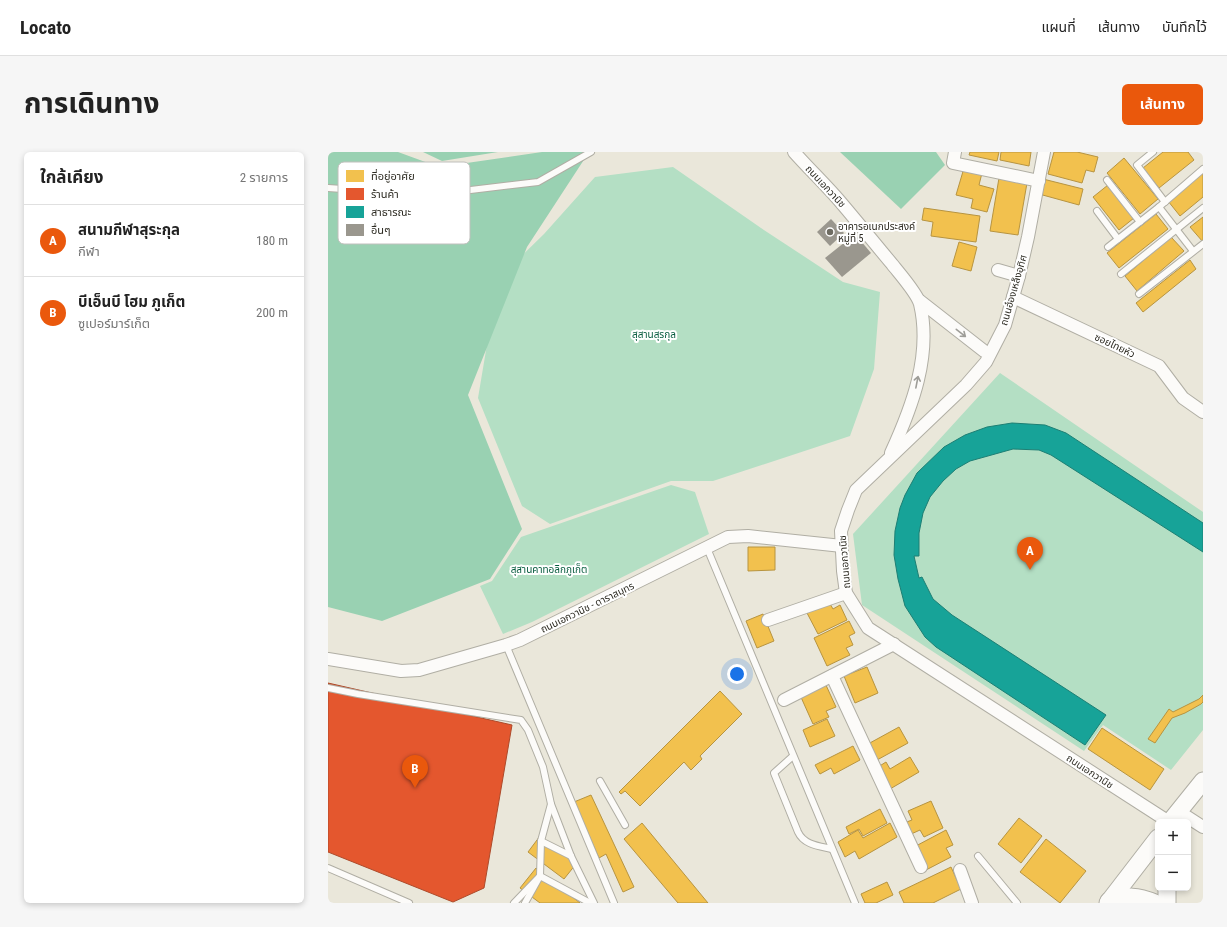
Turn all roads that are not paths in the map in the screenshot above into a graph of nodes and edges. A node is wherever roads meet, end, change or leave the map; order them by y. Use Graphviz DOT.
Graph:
graph roads {
  1 [pos="591,152"];
  2 [pos="794,152"];
  3 [pos="955,152"];
  4 [pos="1044,152"];
  5 [pos="1153,152"];
  6 [pos="1203,169"];
  7 [pos="1106,180"];
  8 [pos="1039,181"];
  9 [pos="328,188"];
  10 [pos="338,189"];
  11 [pos="470,190"];
  12 [pos="1165,202"];
  13 [pos="1159,207"];
  14 [pos="1203,208"];
  15 [pos="1097,211"];
  16 [pos="1140,222"];
  17 [pos="1176,229"];
  18 [pos="1118,239"];
  19 [pos="1203,244"];
  20 [pos="1108,248"];
  21 [pos="1193,251"];
  22 [pos="998,270"];
  23 [pos="1121,274"];
  24 [pos="1019,276"];
  25 [pos="1139,294"];
  26 [pos="1013,297"];
  27 [pos="920,301"];
  28 [pos="938,314"];
  29 [pos="924,325"];
  30 [pos="996,343"];
  31 [pos="984,351"];
  32 [pos="983,365"];
  33 [pos="1203,412"];
  34 [pos="906,420"];
  35 [pos="918,430"];
  36 [pos="888,458"];
  37 [pos="842,546"];
  38 [pos="707,548"];
  39 [pos="846,593"];
  40 [pos="768,620"];
  41 [pos="894,644"];
  42 [pos="506,645"];
  43 [pos="328,659"];
  44 [pos="832,676"];
  45 [pos="328,688"];
  46 [pos="784,700"];
  47 [pos="793,756"];
  48 [pos="600,781"];
  49 [pos="1203,781"];
  50 [pos="551,804"];
  51 [pos="1173,818"];
  52 [pos="625,825"];
  53 [pos="1203,827"];
  54 [pos="541,841"];
  55 [pos="1155,842"];
  56 [pos="832,849"];
  57 [pos="571,856"];
  58 [pos="978,856"];
  59 [pos="921,867"];
  60 [pos="328,868"];
  61 [pos="960,870"];
  62 [pos="540,876"];
  63 [pos="1167,891"];
  64 [pos="1109,902"];
  65 [pos="409,903"];
  66 [pos="514,903"];
  67 [pos="525,903"];
  68 [pos="590,903"];
  69 [pos="594,903"];
  70 [pos="614,903"];
  71 [pos="855,903"];
  72 [pos="972,903"];
  73 [pos="1017,903"];
  74 [pos="1155,903"];
  75 [pos="1166,903"];
  1 -- 11 [label="lane"];
  2 -- 27 [label="street, ถนนเอกวานิช"];
  3 -- 8 [label="street"];
  4 -- 8 [label="street, ถนนฮ๋องเหล็งอุทิศ"];
  5 -- 12 [label="lane"];
  6 -- 12 [label="lane"];
  7 -- 16 [label="lane"];
  8 -- 24 [label="street, ถนนฮ๋องเหล็งอุทิศ"];
  9 -- 10 [label="lane"];
  12 -- 13 [label="lane"];
  13 -- 16 [label="lane"];
  13 -- 17 [label="lane"];
  14 -- 17 [label="lane"];
  15 -- 18 [label="lane"];
  16 -- 18 [label="lane"];
  17 -- 21 [label="lane"];
  17 -- 23 [label="lane"];
  18 -- 20 [label="lane"];
  19 -- 21 [label="lane"];
  21 -- 25 [label="lane"];
  22 -- 24 [label="street"];
  24 -- 26 [label="street, ถนนฮ๋องเหล็งอุทิศ"];
  26 -- 30 [label="street, ถนนฮ๋องเหล็งอุทิศ"];
  26 -- 33 [label="street, ซอยไทยหัว"];
  27 -- 28 [label="street"];
  27 -- 29 [label="street, ถนนเอกวานิช"];
  28 -- 29 [label="street"];
  28 -- 31 [label="street, one-way"];
  34 -- 29 [label="street, ถนนเอกวานิช, one-way"];
  30 -- 31 [label="street"];
  30 -- 32 [label="street, ถนนฮ๋องเหล็งอุทิศ"];
  31 -- 32 [label="street"];
  32 -- 35 [label="street, ถนนฮ๋องเหล็งอุทิศ"];
  34 -- 35 [label="street"];
  34 -- 36 [label="street, ถนนเอกวานิช"];
  35 -- 36 [label="street, ถนนฮ๋องเหล็งอุทิศ"];
  36 -- 37 [label="street, ถนนเอกวานิช"];
  37 -- 38 [label="street, ถนนเอกวานิช - ดาราสมุทร"];
  37 -- 39 [label="street, ถนนเอกวานิช"];
  38 -- 42 [label="street, ถนนเอกวานิช - ดาราสมุทร"];
  38 -- 47 [label="lane"];
  39 -- 40 [label="street"];
  39 -- 41 [label="street, ถนนเอกวานิช"];
  41 -- 44 [label="street"];
  41 -- 51 [label="street, ถนนเอกวานิช"];
  42 -- 43 [label="street, ถนนเอกวานิช - ดาราสมุทร"];
  42 -- 70 [label="lane"];
  44 -- 46 [label="street"];
  44 -- 59 [label="street"];
  45 -- 50 [label="lane"];
  47 -- 56 [label="lane"];
  47 -- 56 [label="lane"];
  48 -- 52 [label="lane"];
  49 -- 51 [label="main road"];
  50 -- 54 [label="lane"];
  50 -- 57 [label="lane"];
  51 -- 53 [label="street, ถนนเอกวานิช"];
  54 -- 57 [label="lane"];
  54 -- 62 [label="lane"];
  55 -- 64 [label="main road"];
  56 -- 71 [label="lane"];
  57 -- 69 [label="lane"];
  58 -- 73 [label="lane"];
  60 -- 65 [label="lane"];
  61 -- 72 [label="street"];
  62 -- 66 [label="lane"];
  62 -- 67 [label="lane"];
  62 -- 68 [label="lane"];
  63 -- 75 [label="main road"];
  64 -- 74 [label="main road"];
}
